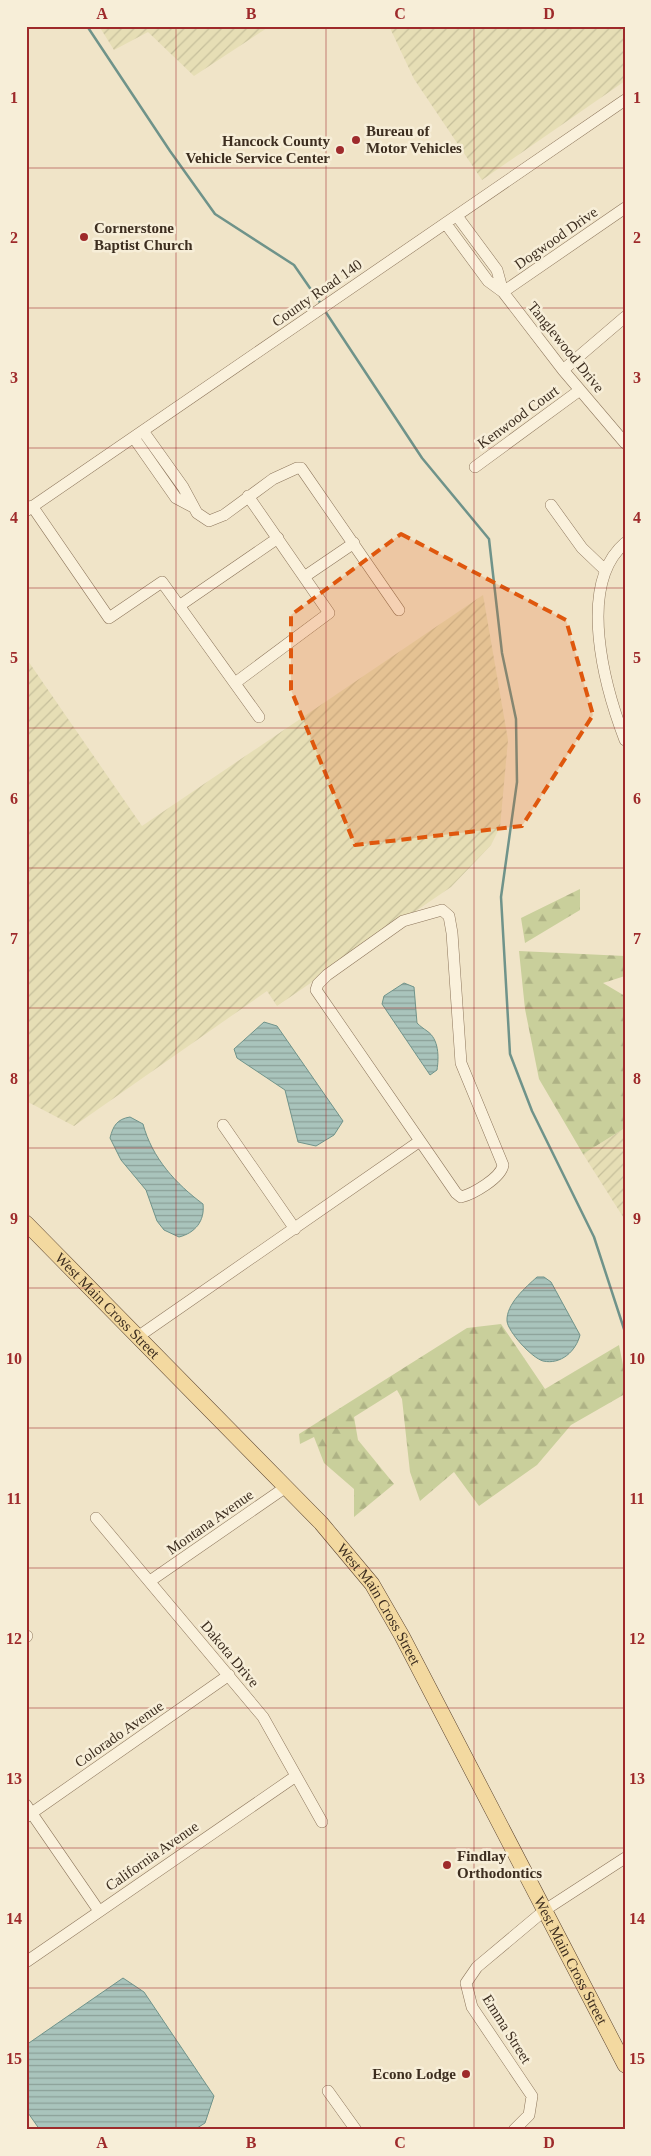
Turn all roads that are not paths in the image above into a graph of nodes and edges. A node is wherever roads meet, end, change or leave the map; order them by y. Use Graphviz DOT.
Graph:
graph roads {
  1 [pos="625,100"];
  2 [pos="625,208"];
  3 [pos="457,216"];
  4 [pos="446,224"];
  5 [pos="503,292"];
  6 [pos="625,317"];
  7 [pos="563,370"];
  8 [pos="580,390"];
  9 [pos="138,435"];
  10 [pos="623,438"];
  11 [pos="475,467"];
  12 [pos="248,496"];
  13 [pos="551,505"];
  14 [pos="29,508"];
  15 [pos="278,538"];
  16 [pos="354,543"];
  17 [pos="625,543"];
  18 [pos="605,570"];
  19 [pos="304,577"];
  20 [pos="179,606"];
  21 [pos="399,610"];
  22 [pos="235,684"];
  23 [pos="259,717"];
  24 [pos="625,740"];
  25 [pos="223,1125"];
  26 [pos="420,1141"];
  27 [pos="26,1223"];
  28 [pos="295,1229"];
  29 [pos="139,1336"];
  30 [pos="286,1487"];
  31 [pos="96,1518"];
  32 [pos="150,1581"];
  33 [pos="230,1675"];
  34 [pos="296,1776"];
  35 [pos="28,1812"];
  36 [pos="322,1822"];
  37 [pos="625,1858"];
  38 [pos="545,1910"];
  39 [pos="99,1911"];
  40 [pos="26,1962"];
  41 [pos="625,2065"];
  42 [pos="328,2091"];
  43 [pos="356,2130"];
  44 [pos="514,2130"];
  1 -- 3 [label="street, County Road 140"];
  2 -- 5 [label="street, Dogwood Drive"];
  3 -- 4 [label="street, County Road 140"];
  3 -- 5 [label="street, Tanglewood Drive"];
  4 -- 5 [label="street, Tanglewood Drive"];
  4 -- 9 [label="street, County Road 140"];
  5 -- 7 [label="street, Tanglewood Drive"];
  6 -- 7 [label="street"];
  7 -- 8 [label="street, Tanglewood Drive"];
  8 -- 10 [label="street, Tanglewood Drive"];
  8 -- 11 [label="street, Kenwood Court"];
  9 -- 12 [label="street"];
  9 -- 14 [label="street, County Road 140"];
  12 -- 15 [label="street"];
  12 -- 16 [label="street"];
  13 -- 18 [label="street"];
  14 -- 20 [label="street"];
  15 -- 19 [label="street"];
  15 -- 20 [label="street"];
  16 -- 19 [label="street"];
  16 -- 21 [label="street"];
  17 -- 18 [label="street"];
  18 -- 24 [label="street"];
  19 -- 22 [label="street"];
  20 -- 22 [label="street"];
  22 -- 23 [label="street"];
  25 -- 28 [label="street"];
  26 -- 26 [label="street"];
  26 -- 28 [label="street"];
  27 -- 29 [label="main road, West Main Cross Street"];
  28 -- 29 [label="street"];
  29 -- 30 [label="main road, West Main Cross Street"];
  30 -- 32 [label="street, Montana Avenue"];
  30 -- 38 [label="main road, West Main Cross Street"];
  31 -- 32 [label="street, Dakota Drive"];
  32 -- 33 [label="street, Dakota Drive"];
  33 -- 34 [label="street, Dakota Drive"];
  33 -- 35 [label="street, Colorado Avenue"];
  34 -- 36 [label="street, Dakota Drive"];
  34 -- 39 [label="street, California Avenue"];
  35 -- 39 [label="street"];
  37 -- 38 [label="street"];
  38 -- 41 [label="main road, West Main Cross Street"];
  38 -- 44 [label="street, Emma Street"];
  39 -- 40 [label="street, California Avenue"];
  42 -- 43 [label="street"];
}
